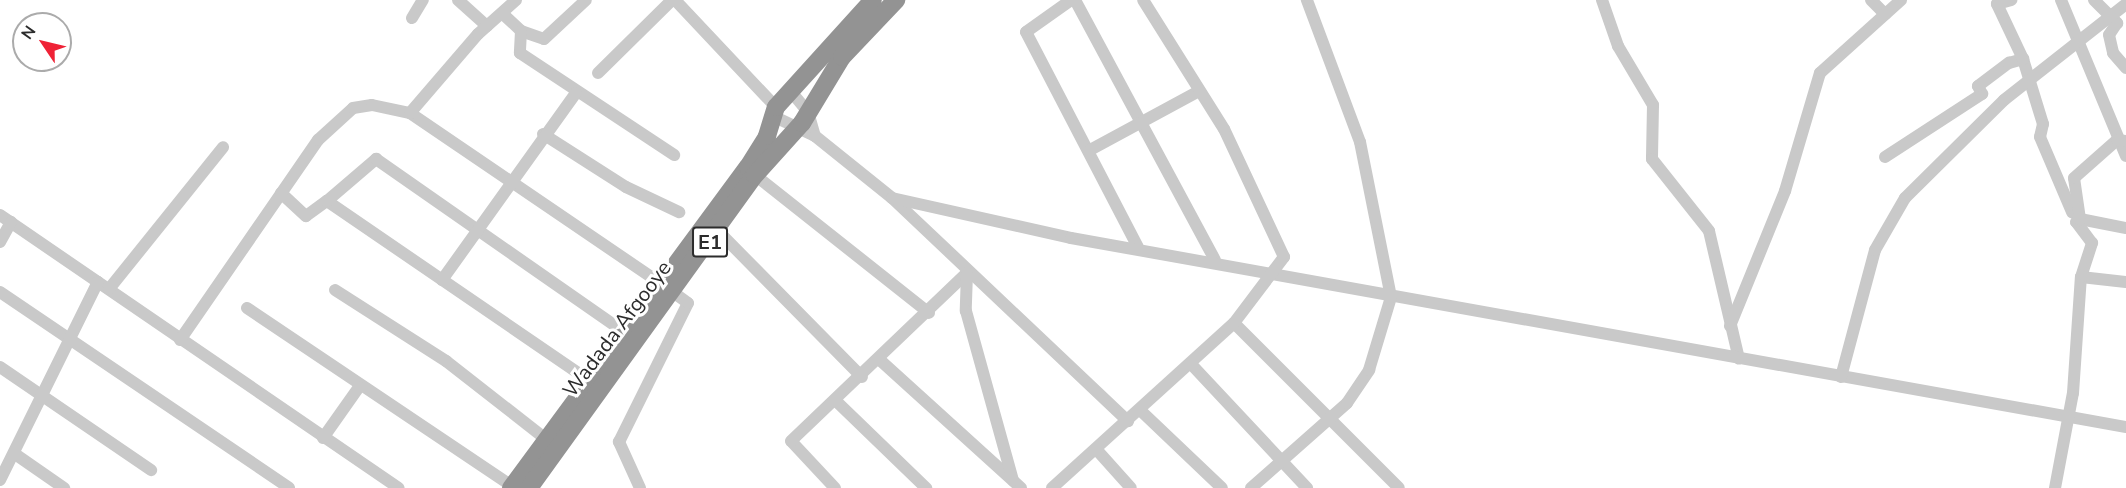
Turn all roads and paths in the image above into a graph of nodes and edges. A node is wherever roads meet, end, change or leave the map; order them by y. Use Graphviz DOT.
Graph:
graph roads {
  1 [pos="423,0"];
  2 [pos="459,0"];
  3 [pos="516,0"];
  4 [pos="586,0"];
  5 [pos="673,0"];
  6 [pos="896,0"];
  7 [pos="1073,0"];
  8 [pos="1143,0"];
  9 [pos="1307,0"];
  10 [pos="1602,0"];
  11 [pos="1871,0"];
  12 [pos="1901,0"];
  13 [pos="2011,0"];
  14 [pos="2061,0"];
  15 [pos="2094,0"];
  16 [pos="870,1"];
  17 [pos="2126,4"];
  18 [pos="503,14"];
  19 [pos="1885,14"];
  20 [pos="2110,17"];
  21 [pos="412,18"];
  22 [pos="487,26"];
  23 [pos="521,31"];
  24 [pos="2077,43"];
  25 [pos="2023,59"];
  26 [pos="2126,68"];
  27 [pos="598,73"];
  28 [pos="2029,80"];
  29 [pos="1199,91"];
  30 [pos="576,93"];
  31 [pos="793,94"];
  32 [pos="776,112"];
  33 [pos="808,112"];
  34 [pos="410,113"];
  35 [pos="1143,121"];
  36 [pos="795,131"];
  37 [pos="543,134"];
  38 [pos="815,136"];
  39 [pos="2122,141"];
  40 [pos="223,147"];
  41 [pos="1090,150"];
  42 [pos="674,155"];
  43 [pos="1885,156"];
  44 [pos="2126,156"];
  45 [pos="755,175"];
  46 [pos="509,182"];
  47 [pos="281,193"];
  48 [pos="892,198"];
  49 [pos="327,201"];
  50 [pos="679,212"];
  51 [pos="0,215"];
  52 [pos="2078,220"];
  53 [pos="11,222"];
  54 [pos="2126,228"];
  55 [pos="718,231"];
  56 [pos="478,233"];
  57 [pos="0,242"];
  58 [pos="1138,247"];
  59 [pos="1215,260"];
  60 [pos="967,273"];
  61 [pos="1276,273"];
  62 [pos="2081,277"];
  63 [pos="442,280"];
  64 [pos="98,282"];
  65 [pos="2126,282"];
  66 [pos="667,288"];
  67 [pos="109,290"];
  68 [pos="335,290"];
  69 [pos="0,292"];
  70 [pos="1391,297"];
  71 [pos="247,308"];
  72 [pos="929,313"];
  73 [pos="1234,323"];
  74 [pos="1730,326"];
  75 [pos="626,333"];
  76 [pos="71,339"];
  77 [pos="180,339"];
  78 [pos="1739,359"];
  79 [pos="881,361"];
  80 [pos="1191,364"];
  81 [pos="0,367"];
  82 [pos="862,377"];
  83 [pos="1841,377"];
  84 [pos="590,381"];
  85 [pos="359,387"];
  86 [pos="43,397"];
  87 [pos="835,400"];
  88 [pos="1140,410"];
  89 [pos="1331,418"];
  90 [pos="2068,418"];
  91 [pos="1128,421"];
  92 [pos="2126,427"];
  93 [pos="323,438"];
  94 [pos="546,439"];
  95 [pos="1096,449"];
  96 [pos="15,454"];
  97 [pos="1281,461"];
  98 [pos="151,470"];
  99 [pos="0,480"];
  100 [pos="1017,484"];
  101 [pos="517,487"];
  102 [pos="64,488"];
  103 [pos="289,488"];
  104 [pos="398,488"];
  105 [pos="640,488"];
  106 [pos="835,488"];
  107 [pos="926,488"];
  108 [pos="1052,488"];
  109 [pos="1131,488"];
  110 [pos="1222,488"];
  111 [pos="1251,488"];
  112 [pos="1307,488"];
  113 [pos="1399,488"];
  114 [pos="2055,488"];
  1 -- 21 [label="street"];
  2 -- 22 [label="street"];
  3 -- 18 [label="street"];
  4 -- 23 [label="street"];
  5 -- 27 [label="street"];
  5 -- 32 [label="street"];
  6 -- 33 [label="highway, Wadada Afgooye / E1"];
  7 -- 35 [label="street"];
  7 -- 41 [label="street"];
  8 -- 29 [label="street"];
  9 -- 70 [label="street"];
  10 -- 74 [label="street"];
  11 -- 19 [label="street"];
  12 -- 19 [label="street"];
  13 -- 25 [label="street"];
  14 -- 24 [label="street"];
  15 -- 20 [label="street"];
  16 -- 31 [label="highway, Wadada Afgooye / E1"];
  17 -- 20 [label="street"];
  18 -- 22 [label="street"];
  18 -- 23 [label="street"];
  19 -- 74 [label="street"];
  20 -- 24 [label="street"];
  20 -- 26 [label="street"];
  22 -- 34 [label="street"];
  23 -- 30 [label="street"];
  24 -- 28 [label="street"];
  24 -- 39 [label="street"];
  25 -- 28 [label="street"];
  25 -- 43 [label="street"];
  28 -- 52 [label="street"];
  28 -- 83 [label="street"];
  29 -- 35 [label="street"];
  29 -- 61 [label="street"];
  30 -- 37 [label="street"];
  30 -- 42 [label="street"];
  31 -- 32 [label="highway, Wadada Afgooye / E1"];
  31 -- 33 [label="street"];
  32 -- 36 [label="street"];
  32 -- 66 [label="highway, Wadada Afgooye / E1"];
  33 -- 36 [label="highway, Wadada Afgooye / E1"];
  33 -- 38 [label="street"];
  34 -- 46 [label="street"];
  34 -- 47 [label="street"];
  35 -- 41 [label="street"];
  35 -- 59 [label="street"];
  36 -- 38 [label="street"];
  36 -- 45 [label="highway, Wadada Afgooye / E1"];
  37 -- 46 [label="street"];
  37 -- 50 [label="street"];
  38 -- 48 [label="street"];
  39 -- 44 [label="street"];
  39 -- 52 [label="street"];
  40 -- 67 [label="street"];
  41 -- 58 [label="street"];
  45 -- 55 [label="highway, Wadada Afgooye / E1"];
  45 -- 72 [label="street"];
  46 -- 56 [label="street"];
  46 -- 66 [label="street"];
  47 -- 49 [label="street"];
  47 -- 77 [label="street"];
  48 -- 58 [label="street"];
  48 -- 60 [label="street"];
  49 -- 56 [label="street"];
  49 -- 63 [label="street"];
  51 -- 53 [label="street"];
  52 -- 54 [label="street"];
  52 -- 62 [label="street"];
  53 -- 57 [label="street"];
  53 -- 64 [label="street"];
  55 -- 66 [label="highway, Wadada Afgooye / E1"];
  55 -- 82 [label="street"];
  56 -- 63 [label="street"];
  56 -- 75 [label="street"];
  58 -- 59 [label="street"];
  59 -- 61 [label="street"];
  60 -- 72 [label="street"];
  60 -- 91 [label="street"];
  60 -- 100 [label="street"];
  61 -- 70 [label="street"];
  61 -- 73 [label="street"];
  62 -- 65 [label="street"];
  62 -- 90 [label="street"];
  63 -- 84 [label="street"];
  64 -- 67 [label="street"];
  64 -- 76 [label="street"];
  66 -- 75 [label="highway, Wadada Afgooye / E1"];
  66 -- 101 [label="highway, Wadada Afgooye / E1"];
  66 -- 105 [label="street"];
  67 -- 77 [label="street"];
  68 -- 94 [label="street"];
  69 -- 76 [label="street"];
  70 -- 78 [label="street"];
  70 -- 89 [label="street"];
  71 -- 85 [label="street"];
  72 -- 79 [label="street"];
  73 -- 80 [label="street"];
  73 -- 89 [label="street"];
  74 -- 78 [label="street"];
  75 -- 84 [label="highway, Wadada Afgooye / E1"];
  76 -- 86 [label="street"];
  76 -- 103 [label="street"];
  77 -- 93 [label="street"];
  78 -- 83 [label="street"];
  79 -- 82 [label="street"];
  79 -- 100 [label="street"];
  80 -- 88 [label="street"];
  80 -- 97 [label="street"];
  81 -- 86 [label="street"];
  82 -- 87 [label="street"];
  83 -- 90 [label="street"];
  84 -- 94 [label="highway, Wadada Afgooye / E1"];
  85 -- 93 [label="street"];
  85 -- 101 [label="street"];
  86 -- 96 [label="street"];
  86 -- 98 [label="street"];
  87 -- 106 [label="street"];
  87 -- 107 [label="street"];
  88 -- 91 [label="street"];
  88 -- 110 [label="street"];
  89 -- 97 [label="street"];
  89 -- 113 [label="street"];
  90 -- 92 [label="street"];
  90 -- 114 [label="street"];
  91 -- 95 [label="street"];
  93 -- 104 [label="street"];
  94 -- 101 [label="highway, Wadada Afgooye / E1"];
  95 -- 108 [label="street"];
  95 -- 109 [label="street"];
  96 -- 99 [label="street"];
  96 -- 102 [label="street"];
  97 -- 111 [label="street"];
  97 -- 112 [label="street"];
}
